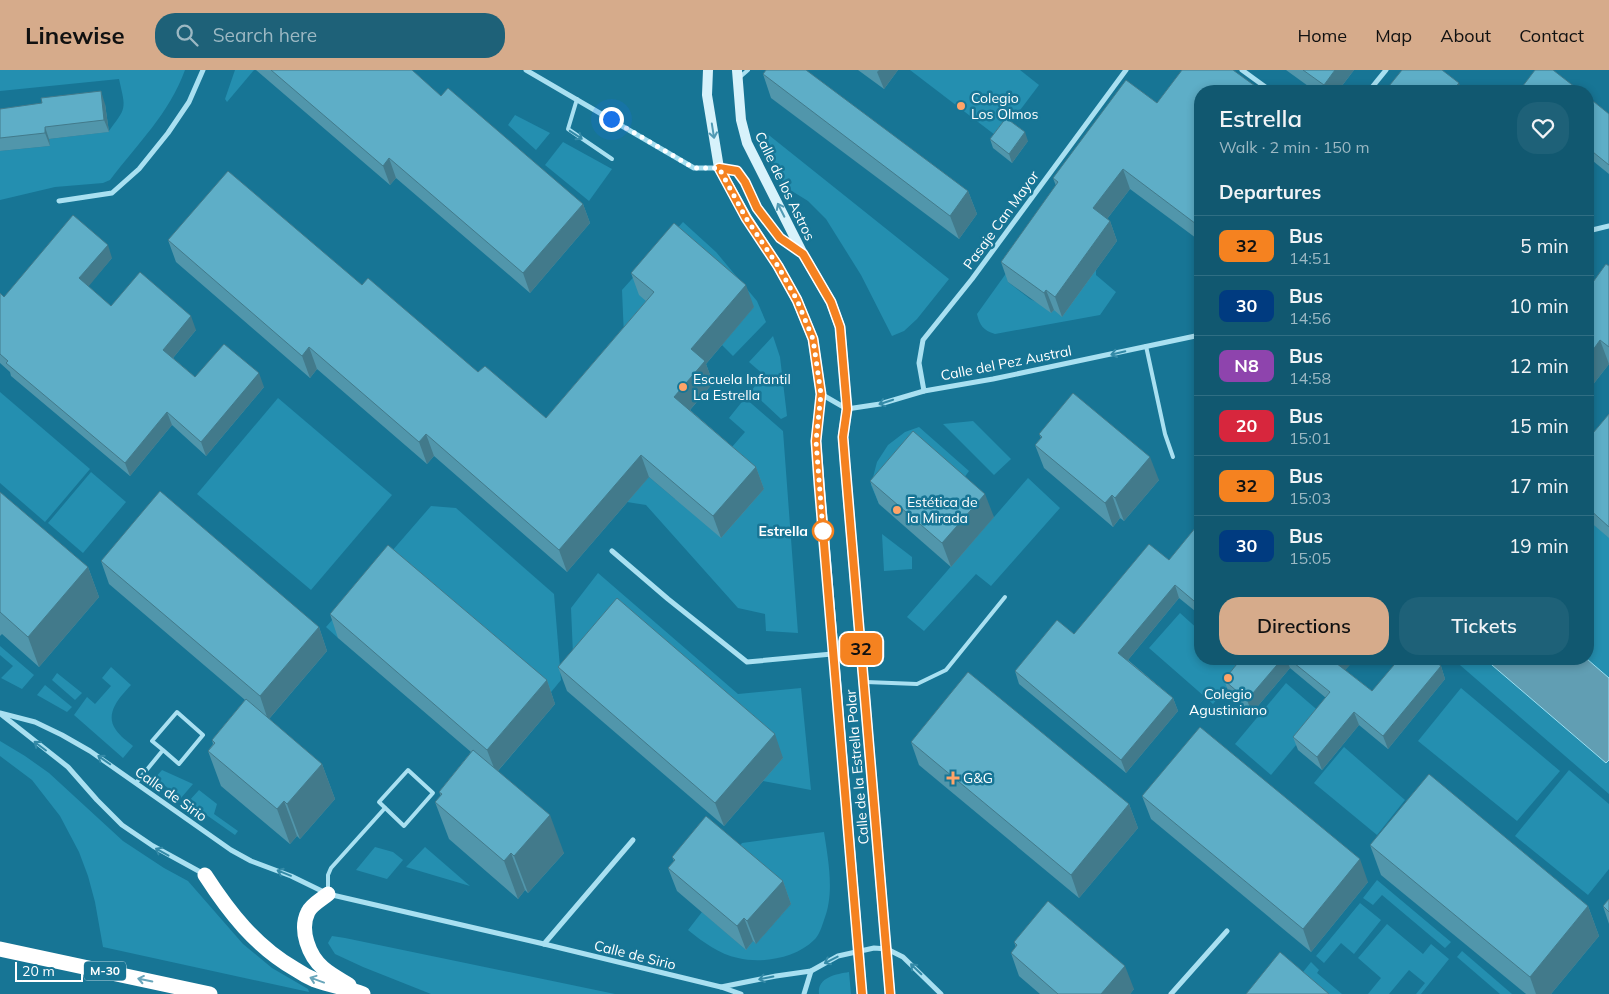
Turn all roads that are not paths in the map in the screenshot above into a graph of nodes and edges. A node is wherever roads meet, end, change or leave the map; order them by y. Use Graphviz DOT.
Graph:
graph roads {
  1 [pos="203,70"];
  2 [pos="526,70"];
  3 [pos="708,70"];
  4 [pos="748,70"];
  5 [pos="1126,70"];
  6 [pos="1242,70"];
  7 [pos="1386,70"];
  8 [pos="737,75"];
  9 [pos="1263,85"];
  10 [pos="1374,85"];
  11 [pos="578,100"];
  12 [pos="612,159"];
  13 [pos="719,168"];
  14 [pos="58,201"];
  15 [pos="1609,226"];
  16 [pos="1594,230"];
  17 [pos="803,254"];
  18 [pos="1194,336"];
  19 [pos="1146,346"];
  20 [pos="924,390"];
  21 [pos="821,394"];
  22 [pos="847,409"];
  23 [pos="1173,457"];
  24 [pos="612,551"];
  25 [pos="1006,597"];
  26 [pos="832,654"];
  27 [pos="863,682"];
  28 [pos="0,713"];
  29 [pos="163,750"];
  30 [pos="136,783"];
  31 [pos="385,808"];
  32 [pos="633,840"];
  33 [pos="206,874"];
  34 [pos="328,894"];
  35 [pos="1227,931"];
  36 [pos="544,944"];
  37 [pos="0,949"];
  38 [pos="887,949"];
  39 [pos="858,950"];
  40 [pos="811,971"];
  41 [pos="721,987"];
  42 [pos="210,994"];
  43 [pos="363,994"];
  44 [pos="741,994"];
  45 [pos="804,994"];
  46 [pos="862,994"];
  47 [pos="890,994"];
  48 [pos="941,994"];
  49 [pos="1171,994"];
  1 -- 14 [label="street"];
  2 -- 11 [label="street, Calle de la Estrella Polar"];
  3 -- 13 [label="main road, one-way"];
  4 -- 8 [label="lane"];
  5 -- 20 [label="street, Pasaje Can Mayor"];
  6 -- 9 [label="street"];
  7 -- 10 [label="street"];
  17 -- 8 [label="main road, Calle de los Astros, one-way"];
  11 -- 12 [label="lane, one-way"];
  11 -- 13 [label="street, Calle de la Estrella Polar"];
  13 -- 17 [label="street, Calle de la Estrella Polar"];
  13 -- 21 [label="main road, Calle de la Estrella Polar"];
  15 -- 16 [label="street"];
  17 -- 22 [label="main road, Calle de la Estrella Polar"];
  18 -- 19 [label="street, Calle del Pez Austral"];
  19 -- 20 [label="street, Calle del Pez Austral, one-way"];
  19 -- 23 [label="lane"];
  20 -- 22 [label="street, Calle del Pez Austral, one-way"];
  21 -- 22 [label="street"];
  21 -- 26 [label="main road, Calle de la Estrella Polar"];
  22 -- 27 [label="main road, Calle de la Estrella Polar"];
  24 -- 26 [label="street"];
  25 -- 27 [label="lane"];
  26 -- 39 [label="main road, Calle de la Estrella Polar"];
  27 -- 38 [label="main road, Calle de la Estrella Polar"];
  30 -- 28 [label="street, Calle de Sirio, one-way"];
  33 -- 28 [label="street, Calle de Sirio, one-way"];
  29 -- 29 [label="lane"];
  29 -- 30 [label="lane"];
  34 -- 30 [label="street, Calle de Sirio, one-way"];
  31 -- 31 [label="lane"];
  31 -- 34 [label="lane"];
  32 -- 36 [label="street"];
  43 -- 33 [label="highway, one-way"];
  34 -- 36 [label="street, Calle de Sirio"];
  34 -- 43 [label="highway"];
  35 -- 49 [label="street"];
  36 -- 41 [label="street, Calle de Sirio"];
  42 -- 37 [label="highway, M-30, one-way"];
  38 -- 39 [label="street, Calle de Sirio"];
  38 -- 47 [label="main road, Calle de la Estrella Polar"];
  48 -- 38 [label="street, one-way"];
  39 -- 40 [label="street, Calle de Sirio, one-way"];
  39 -- 46 [label="main road, Calle de la Estrella Polar"];
  40 -- 41 [label="street, Calle de Sirio, one-way"];
  40 -- 45 [label="street"];
  41 -- 44 [label="street, Calle de Sirio"];
}
